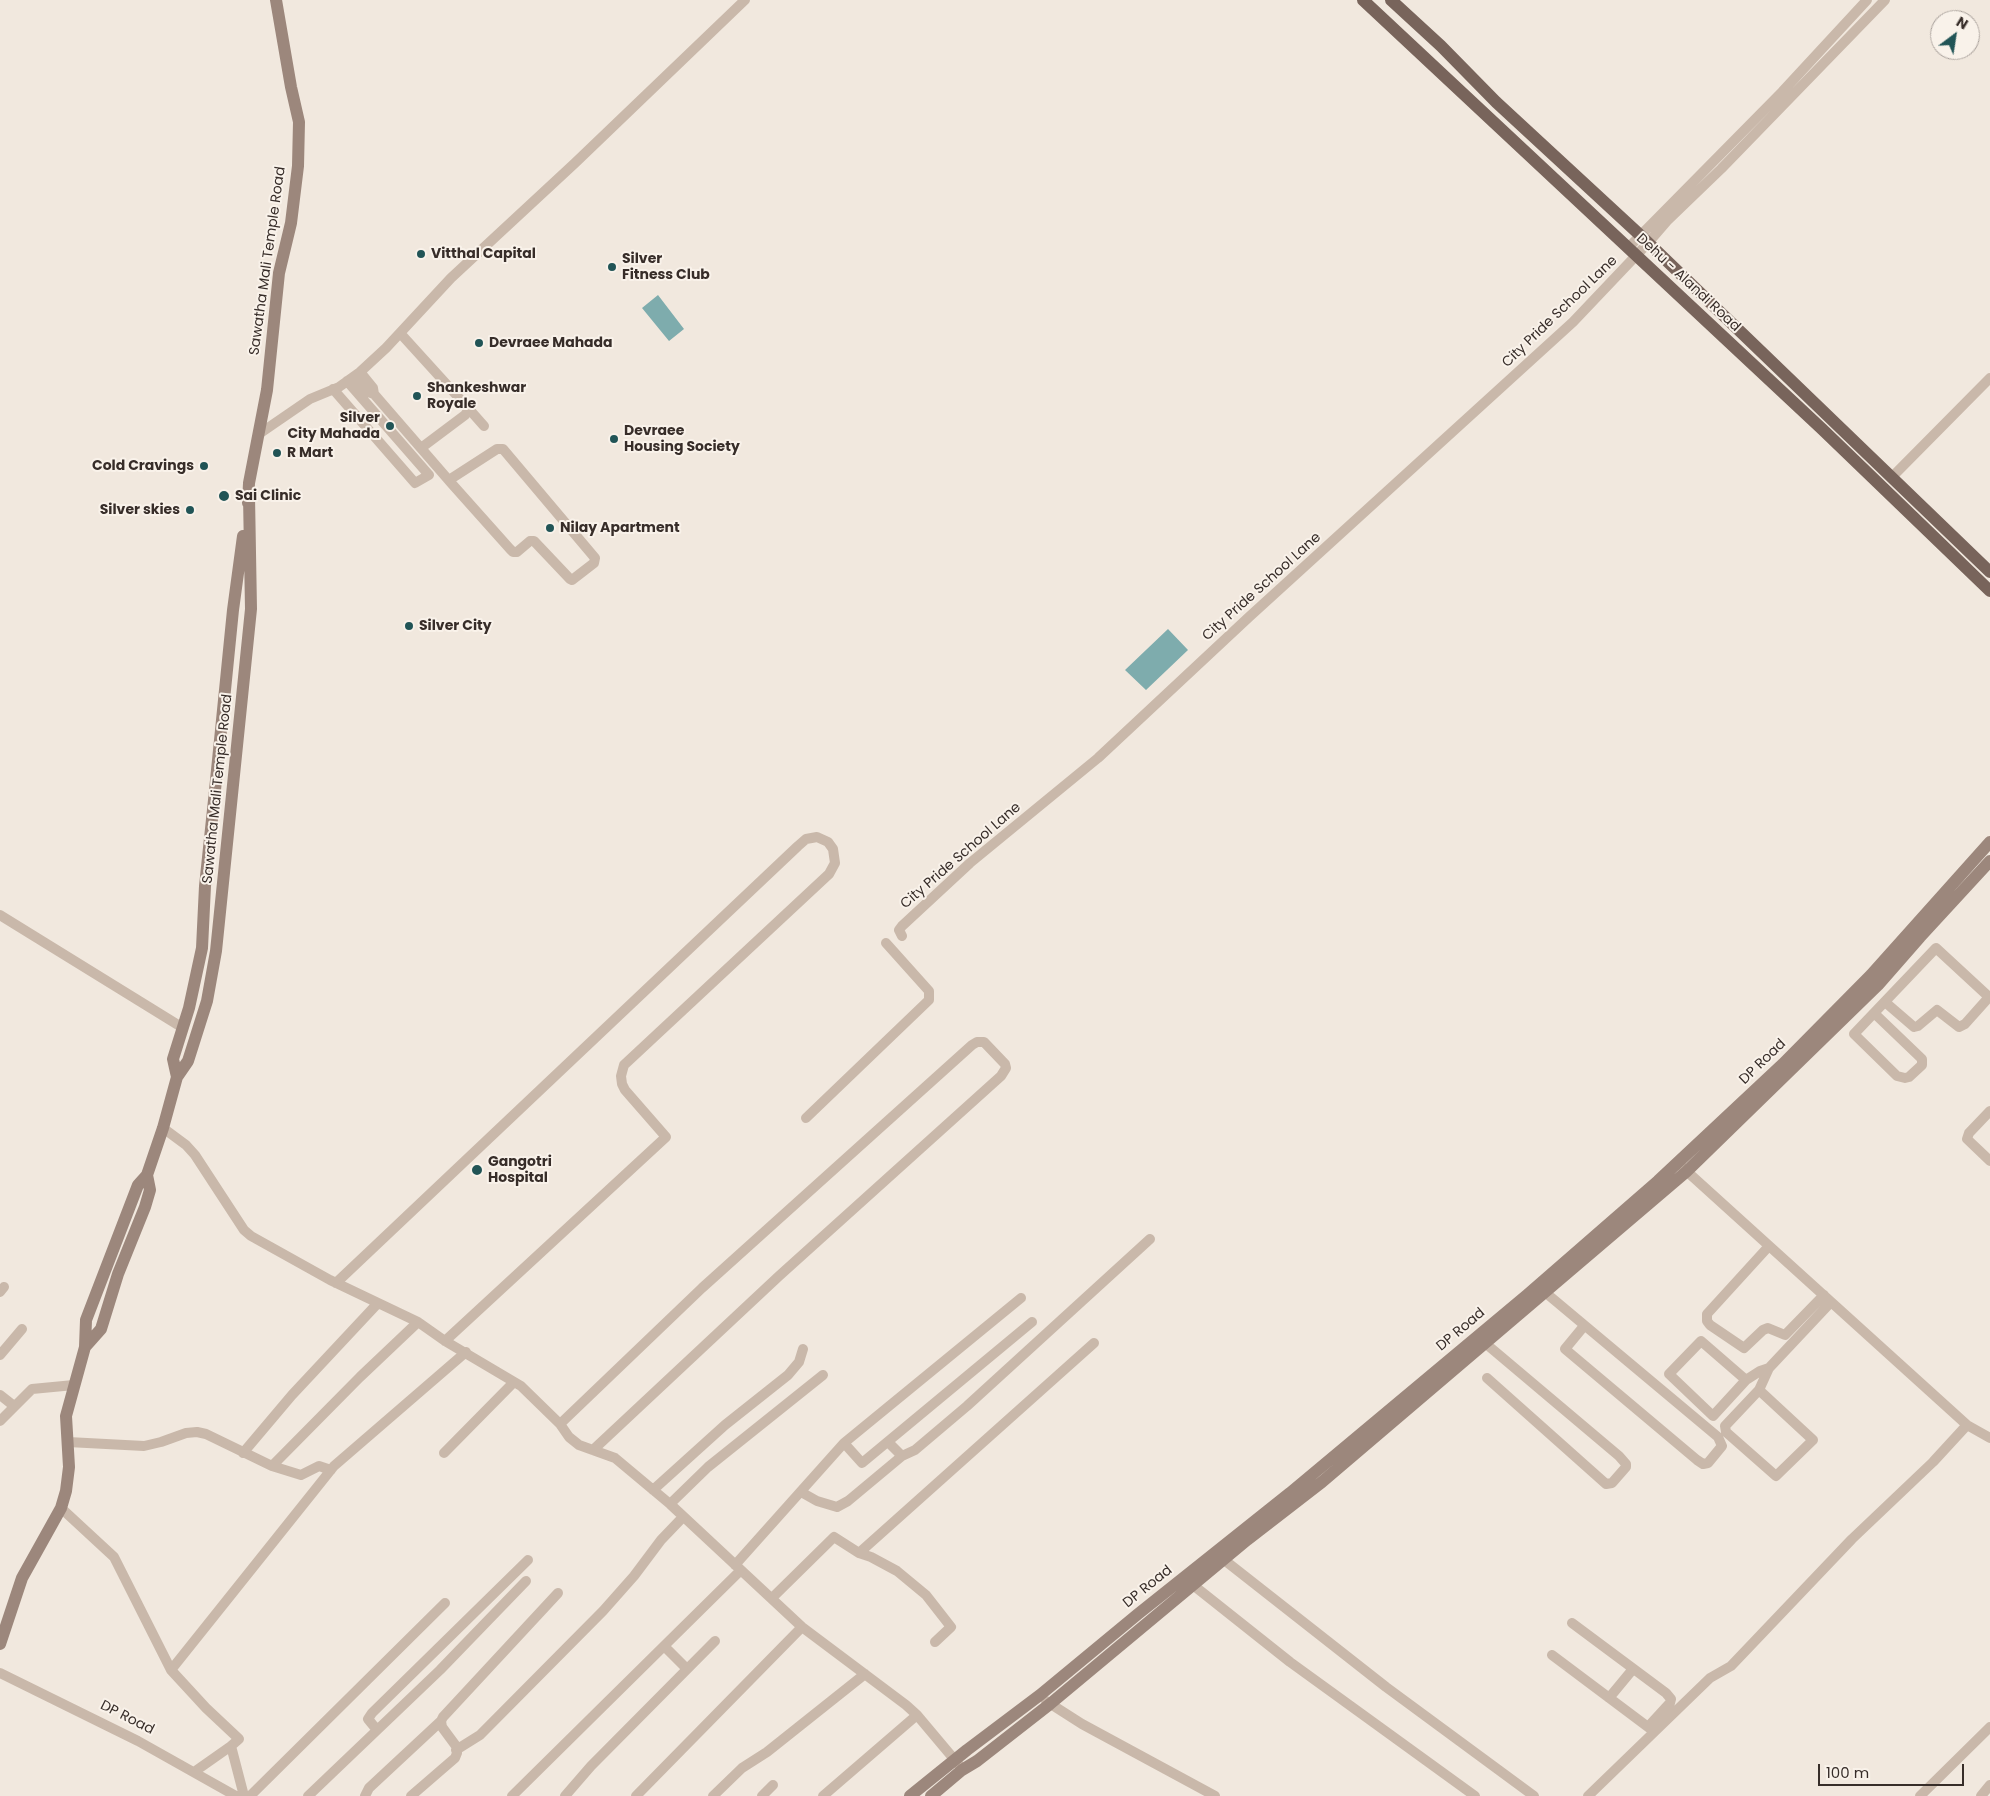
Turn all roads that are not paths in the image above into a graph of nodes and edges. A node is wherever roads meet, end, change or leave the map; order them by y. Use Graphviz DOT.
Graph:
graph roads {
  1 [pos="276,0"];
  2 [pos="745,0"];
  3 [pos="1363,0"];
  4 [pos="1391,0"];
  5 [pos="1867,0"];
  6 [pos="1885,0"];
  7 [pos="1644,239"];
  8 [pos="1633,252"];
  9 [pos="400,333"];
  10 [pos="354,376"];
  11 [pos="1990,378"];
  12 [pos="333,389"];
  13 [pos="469,409"];
  14 [pos="484,426"];
  15 [pos="258,434"];
  16 [pos="421,448"];
  17 [pos="1892,478"];
  18 [pos="449,480"];
  19 [pos="248,496"];
  20 [pos="1990,572"];
  21 [pos="1990,591"];
  22 [pos="1990,842"];
  23 [pos="1990,861"];
  24 [pos="0,915"];
  25 [pos="900,933"];
  26 [pos="886,943"];
  27 [pos="1907,944"];
  28 [pos="1866,998"];
  29 [pos="1879,1008"];
  30 [pos="183,1028"];
  31 [pos="177,1077"];
  32 [pos="1990,1111"];
  33 [pos="806,1118"];
  34 [pos="163,1128"];
  35 [pos="1990,1161"];
  36 [pos="1682,1168"];
  37 [pos="1150,1239"];
  38 [pos="1769,1246"];
  39 [pos="336,1283"];
  40 [pos="1541,1289"];
  41 [pos="1021,1298"];
  42 [pos="1827,1298"];
  43 [pos="378,1303"];
  44 [pos="418,1322"];
  45 [pos="1032,1322"];
  46 [pos="1584,1326"];
  47 [pos="22,1329"];
  48 [pos="445,1341"];
  49 [pos="1094,1343"];
  50 [pos="1485,1343"];
  51 [pos="804,1349"];
  52 [pos="466,1352"];
  53 [pos="0,1355"];
  54 [pos="1769,1368"];
  55 [pos="823,1374"];
  56 [pos="1487,1378"];
  57 [pos="1746,1380"];
  58 [pos="514,1382"];
  59 [pos="74,1385"];
  60 [pos="1759,1390"];
  61 [pos="0,1395"];
  62 [pos="14,1406"];
  63 [pos="0,1421"];
  64 [pos="560,1424"];
  65 [pos="1967,1425"];
  66 [pos="1990,1438"];
  67 [pos="68,1442"];
  68 [pos="888,1442"];
  69 [pos="844,1443"];
  70 [pos="593,1450"];
  71 [pos="243,1453"];
  72 [pos="444,1453"];
  73 [pos="902,1456"];
  74 [pos="272,1466"];
  75 [pos="331,1470"];
  76 [pos="653,1490"];
  77 [pos="801,1492"];
  78 [pos="670,1504"];
  79 [pos="61,1508"];
  80 [pos="683,1517"];
  81 [pos="859,1553"];
  82 [pos="1223,1559"];
  83 [pos="528,1560"];
  84 [pos="738,1568"];
  85 [pos="526,1581"];
  86 [pos="1193,1585"];
  87 [pos="558,1593"];
  88 [pos="772,1598"];
  89 [pos="444,1603"];
  90 [pos="1572,1624"];
  91 [pos="802,1627"];
  92 [pos="714,1641"];
  93 [pos="935,1642"];
  94 [pos="0,1644"];
  95 [pos="665,1647"];
  96 [pos="1552,1655"];
  97 [pos="686,1668"];
  98 [pos="1633,1669"];
  99 [pos="171,1670"];
  100 [pos="0,1673"];
  101 [pos="865,1674"];
  102 [pos="1040,1696"];
  103 [pos="1609,1698"];
  104 [pos="1050,1704"];
  105 [pos="917,1715"];
  106 [pos="441,1721"];
  107 [pos="1990,1727"];
  108 [pos="1652,1729"];
  109 [pos="377,1730"];
  110 [pos="231,1746"];
  111 [pos="456,1750"];
  112 [pos="959,1765"];
  113 [pos="194,1772"];
  114 [pos="773,1785"];
  115 [pos="1990,1785"];
  116 [pos="236,1796"];
  117 [pos="244,1796"];
  118 [pos="250,1796"];
  119 [pos="308,1796"];
  120 [pos="365,1796"];
  121 [pos="412,1796"];
  122 [pos="512,1796"];
  123 [pos="565,1796"];
  124 [pos="636,1796"];
  125 [pos="713,1796"];
  126 [pos="762,1796"];
  127 [pos="823,1796"];
  128 [pos="910,1796"];
  129 [pos="931,1796"];
  130 [pos="1215,1796"];
  131 [pos="1475,1796"];
  132 [pos="1534,1796"];
  133 [pos="1588,1796"];
  134 [pos="1920,1796"];
  135 [pos="1980,1796"];
  1 -- 15 [label="street, Sawatha Mali Temple Road"];
  2 -- 9 [label="street"];
  3 -- 8 [label="main road, Dehu - Alandi Road"];
  4 -- 7 [label="main road, Dehu - Alandi Road"];
  5 -- 7 [label="street"];
  6 -- 7 [label="street"];
  7 -- 8 [label="street, City Pride School Lane"];
  7 -- 17 [label="main road, Dehu - Alandi Road"];
  8 -- 21 [label="main road, Dehu - Alandi Road"];
  8 -- 25 [label="street, City Pride School Lane"];
  9 -- 10 [label="street"];
  9 -- 13 [label="street"];
  10 -- 12 [label="street"];
  10 -- 12 [label="street"];
  10 -- 16 [label="street"];
  11 -- 17 [label="street"];
  12 -- 15 [label="street"];
  13 -- 14 [label="street"];
  13 -- 16 [label="street"];
  15 -- 19 [label="street, Sawatha Mali Temple Road"];
  16 -- 18 [label="street"];
  17 -- 20 [label="main road, Dehu - Alandi Road"];
  18 -- 18 [label="street"];
  19 -- 30 [label="street, Sawatha Mali Temple Road"];
  19 -- 31 [label="street, Sawatha Mali Temple Road"];
  22 -- 27 [label="street, DP Road"];
  23 -- 27 [label="street, DP Road"];
  24 -- 30 [label="street"];
  26 -- 33 [label="street"];
  27 -- 28 [label="street, DP Road"];
  27 -- 36 [label="street, DP Road"];
  28 -- 29 [label="street"];
  28 -- 36 [label="street, DP Road"];
  29 -- 29 [label="street"];
  29 -- 29 [label="street"];
  30 -- 31 [label="street, Sawatha Mali Temple Road"];
  31 -- 34 [label="street, Sawatha Mali Temple Road"];
  32 -- 35 [label="street"];
  34 -- 39 [label="street"];
  34 -- 59 [label="street, Sawatha Mali Temple Road"];
  36 -- 38 [label="street"];
  36 -- 40 [label="street, DP Road"];
  37 -- 73 [label="street"];
  38 -- 42 [label="street"];
  38 -- 42 [label="street"];
  39 -- 43 [label="street"];
  39 -- 48 [label="street"];
  40 -- 46 [label="street"];
  40 -- 50 [label="street, DP Road"];
  40 -- 102 [label="street, DP Road"];
  41 -- 69 [label="street"];
  42 -- 54 [label="street"];
  42 -- 65 [label="street"];
  43 -- 44 [label="street"];
  43 -- 71 [label="street"];
  44 -- 48 [label="street"];
  44 -- 74 [label="street"];
  45 -- 68 [label="street"];
  46 -- 46 [label="street"];
  47 -- 53 [label="street"];
  48 -- 52 [label="street"];
  49 -- 81 [label="street"];
  50 -- 56 [label="street"];
  50 -- 82 [label="street, DP Road"];
  51 -- 76 [label="street"];
  52 -- 58 [label="street"];
  52 -- 75 [label="street"];
  54 -- 57 [label="street"];
  54 -- 60 [label="street"];
  55 -- 78 [label="street"];
  57 -- 57 [label="street"];
  58 -- 64 [label="street"];
  58 -- 72 [label="street"];
  59 -- 62 [label="street"];
  59 -- 67 [label="street, Sawatha Mali Temple Road"];
  60 -- 60 [label="street"];
  61 -- 62 [label="street"];
  62 -- 63 [label="street"];
  64 -- 70 [label="street"];
  64 -- 70 [label="street"];
  65 -- 66 [label="street"];
  65 -- 108 [label="street"];
  67 -- 71 [label="street"];
  67 -- 79 [label="street, Sawatha Mali Temple Road"];
  68 -- 69 [label="street"];
  68 -- 73 [label="street"];
  69 -- 77 [label="street"];
  70 -- 76 [label="street"];
  71 -- 74 [label="street"];
  73 -- 77 [label="street"];
  74 -- 75 [label="street"];
  75 -- 99 [label="street"];
  76 -- 78 [label="street"];
  77 -- 84 [label="street"];
  78 -- 80 [label="street"];
  79 -- 94 [label="street, Sawatha Mali Temple Road"];
  79 -- 99 [label="street"];
  80 -- 84 [label="street"];
  80 -- 111 [label="street"];
  81 -- 88 [label="street"];
  81 -- 93 [label="street"];
  82 -- 86 [label="street, DP Road"];
  82 -- 132 [label="street"];
  83 -- 109 [label="street"];
  84 -- 88 [label="street"];
  84 -- 95 [label="street"];
  85 -- 109 [label="street"];
  86 -- 104 [label="street, DP Road"];
  86 -- 131 [label="street"];
  87 -- 106 [label="street"];
  88 -- 91 [label="street"];
  89 -- 118 [label="street"];
  90 -- 98 [label="street"];
  91 -- 101 [label="street"];
  91 -- 124 [label="street"];
  92 -- 97 [label="street"];
  95 -- 97 [label="street"];
  95 -- 122 [label="street"];
  96 -- 103 [label="street"];
  97 -- 123 [label="street"];
  98 -- 103 [label="street"];
  98 -- 108 [label="street"];
  99 -- 110 [label="street"];
  100 -- 113 [label="street, DP Road"];
  101 -- 105 [label="street"];
  101 -- 125 [label="street"];
  102 -- 104 [label="street"];
  102 -- 112 [label="street, DP Road"];
  103 -- 108 [label="street"];
  104 -- 112 [label="street, DP Road"];
  104 -- 130 [label="street"];
  105 -- 112 [label="street"];
  105 -- 127 [label="street"];
  106 -- 111 [label="street"];
  106 -- 120 [label="street"];
  107 -- 134 [label="street"];
  108 -- 133 [label="street"];
  109 -- 119 [label="street"];
  110 -- 113 [label="street"];
  110 -- 117 [label="street"];
  111 -- 121 [label="street"];
  112 -- 128 [label="street, DP Road"];
  112 -- 129 [label="street, DP Road"];
  113 -- 116 [label="street, DP Road"];
  114 -- 126 [label="street"];
  115 -- 135 [label="street"];
}
